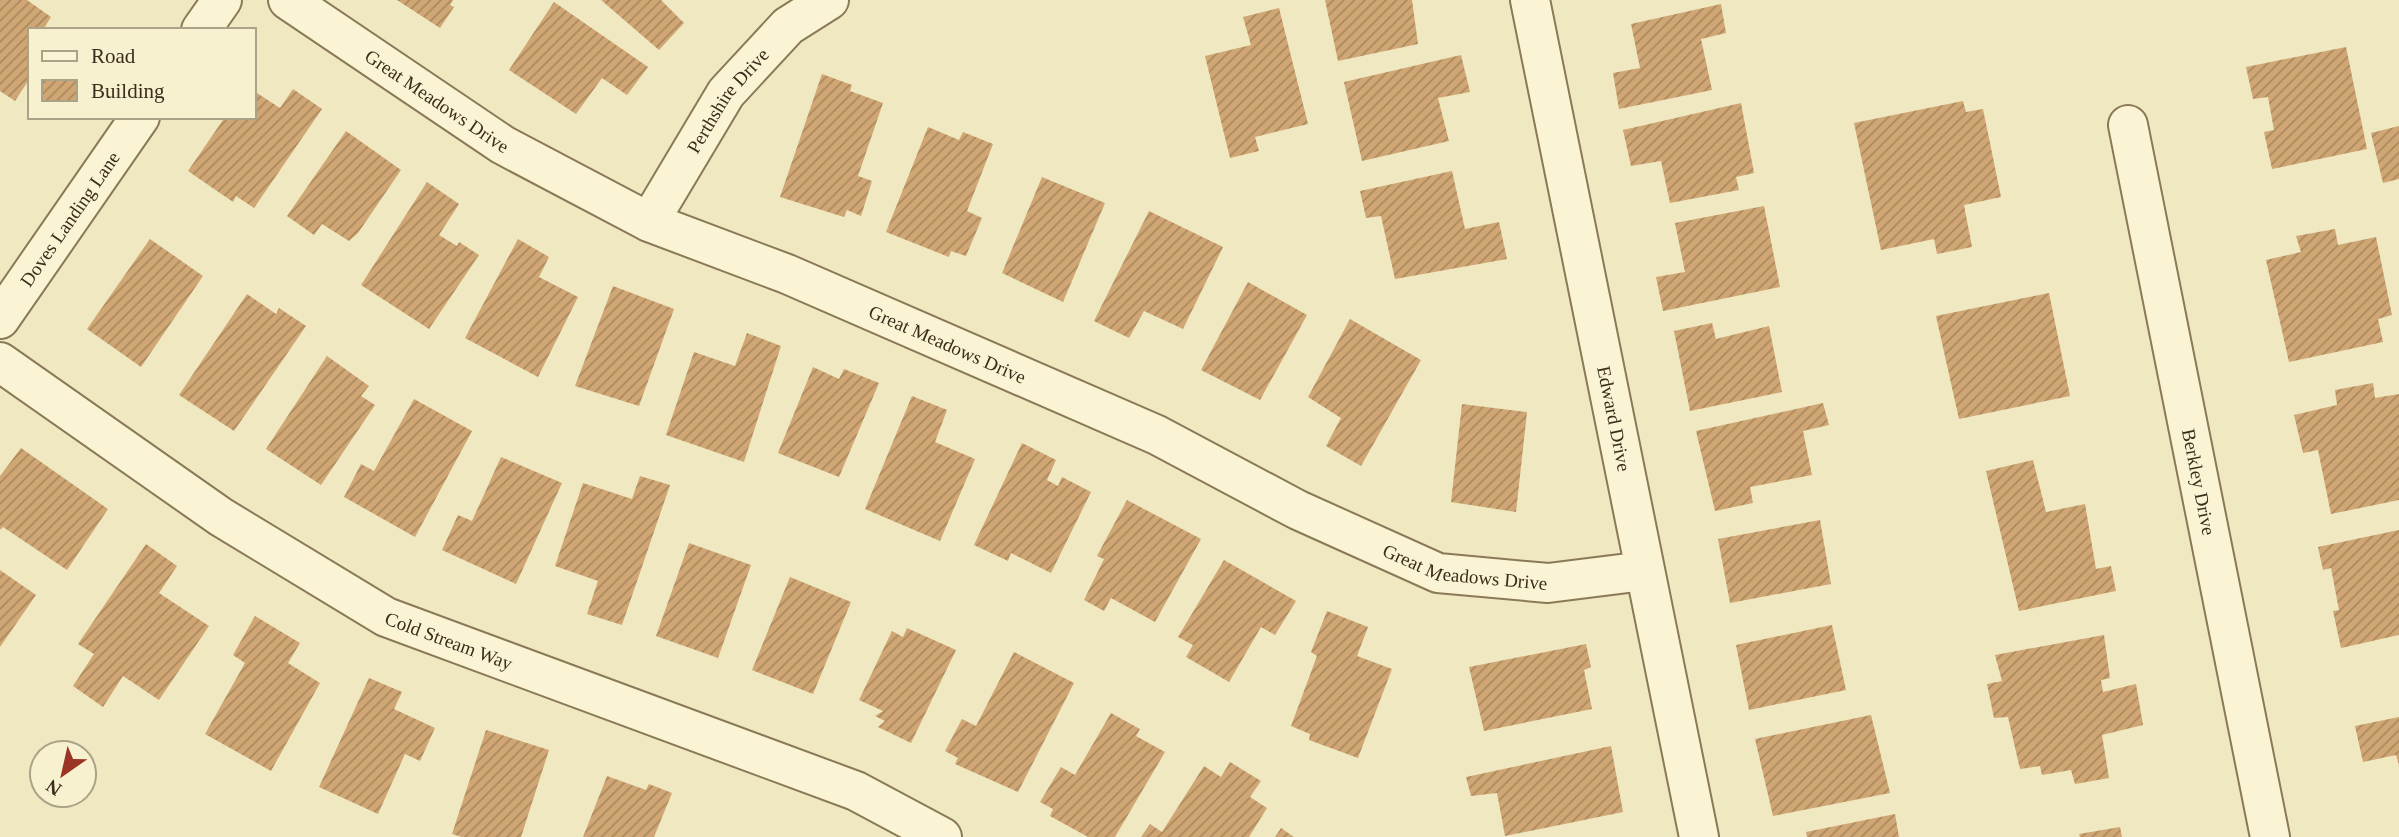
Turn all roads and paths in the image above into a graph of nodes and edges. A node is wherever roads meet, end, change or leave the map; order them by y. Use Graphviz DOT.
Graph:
graph roads {
  1 [pos="222,0"];
  2 [pos="288,0"];
  3 [pos="829,0"];
  4 [pos="1530,0"];
  5 [pos="202,28"];
  6 [pos="139,119"];
  7 [pos="2128,125"];
  8 [pos="649,222"];
  9 [pos="0,319"];
  10 [pos="0,362"];
  11 [pos="1643,571"];
  12 [pos="942,837"];
  13 [pos="1699,837"];
  14 [pos="2270,837"];
  1 -- 5 [label="street"];
  2 -- 8 [label="street, Great Meadows Drive"];
  3 -- 8 [label="street, Perthshire Drive"];
  4 -- 11 [label="street, Edward Drive"];
  6 -- 9 [label="street, Doves Landing Lane"];
  7 -- 14 [label="street, Berkley Drive"];
  8 -- 11 [label="street, Great Meadows Drive"];
  10 -- 12 [label="street, Cold Stream Way"];
  11 -- 13 [label="street, Edward Drive"];
}
